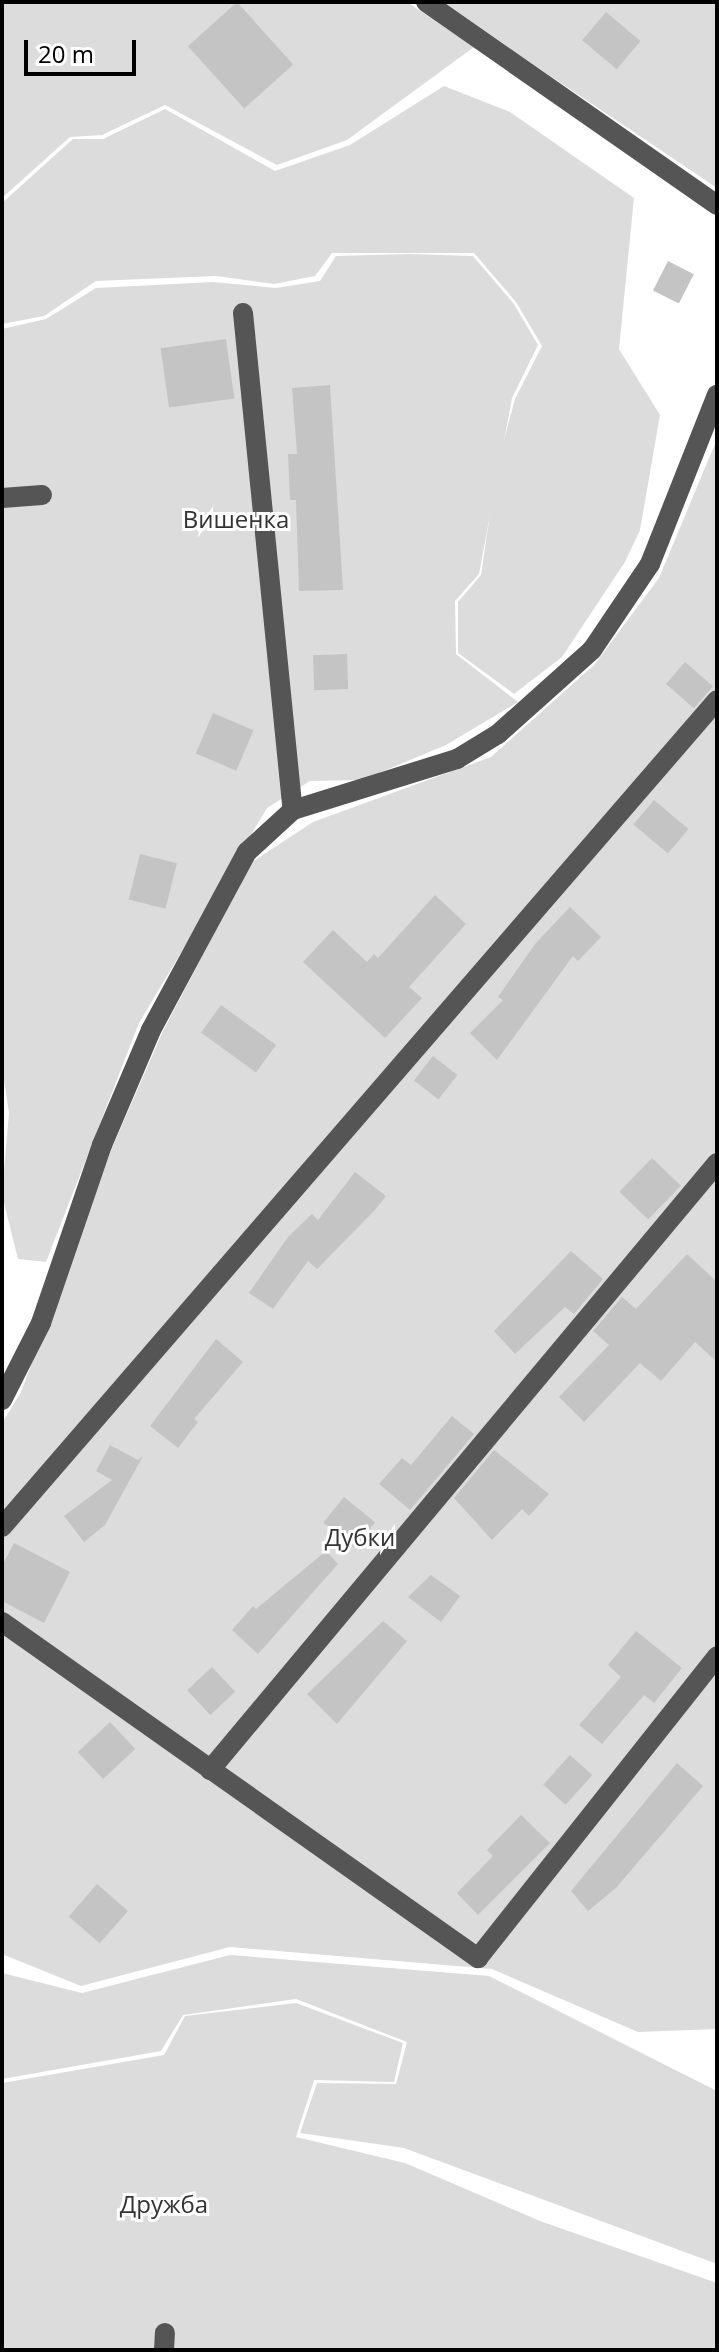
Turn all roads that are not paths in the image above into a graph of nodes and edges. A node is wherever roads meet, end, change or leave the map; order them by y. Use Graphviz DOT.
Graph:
graph roads {
  1 [pos="426,2"];
  2 [pos="717,205"];
  3 [pos="243,313"];
  4 [pos="717,395"];
  5 [pos="42,495"];
  6 [pos="2,498"];
  7 [pos="717,700"];
  8 [pos="293,810"];
  9 [pos="717,1163"];
  10 [pos="2,1400"];
  11 [pos="2,1527"];
  12 [pos="2,1622"];
  13 [pos="717,1656"];
  14 [pos="210,1770"];
  1 -- 2 [label="lane"];
  3 -- 8 [label="lane"];
  4 -- 8 [label="lane"];
  5 -- 6 [label="lane"];
  7 -- 11 [label="lane"];
  8 -- 10 [label="lane"];
  9 -- 14 [label="lane"];
  12 -- 14 [label="lane"];
  13 -- 14 [label="lane"];
}
